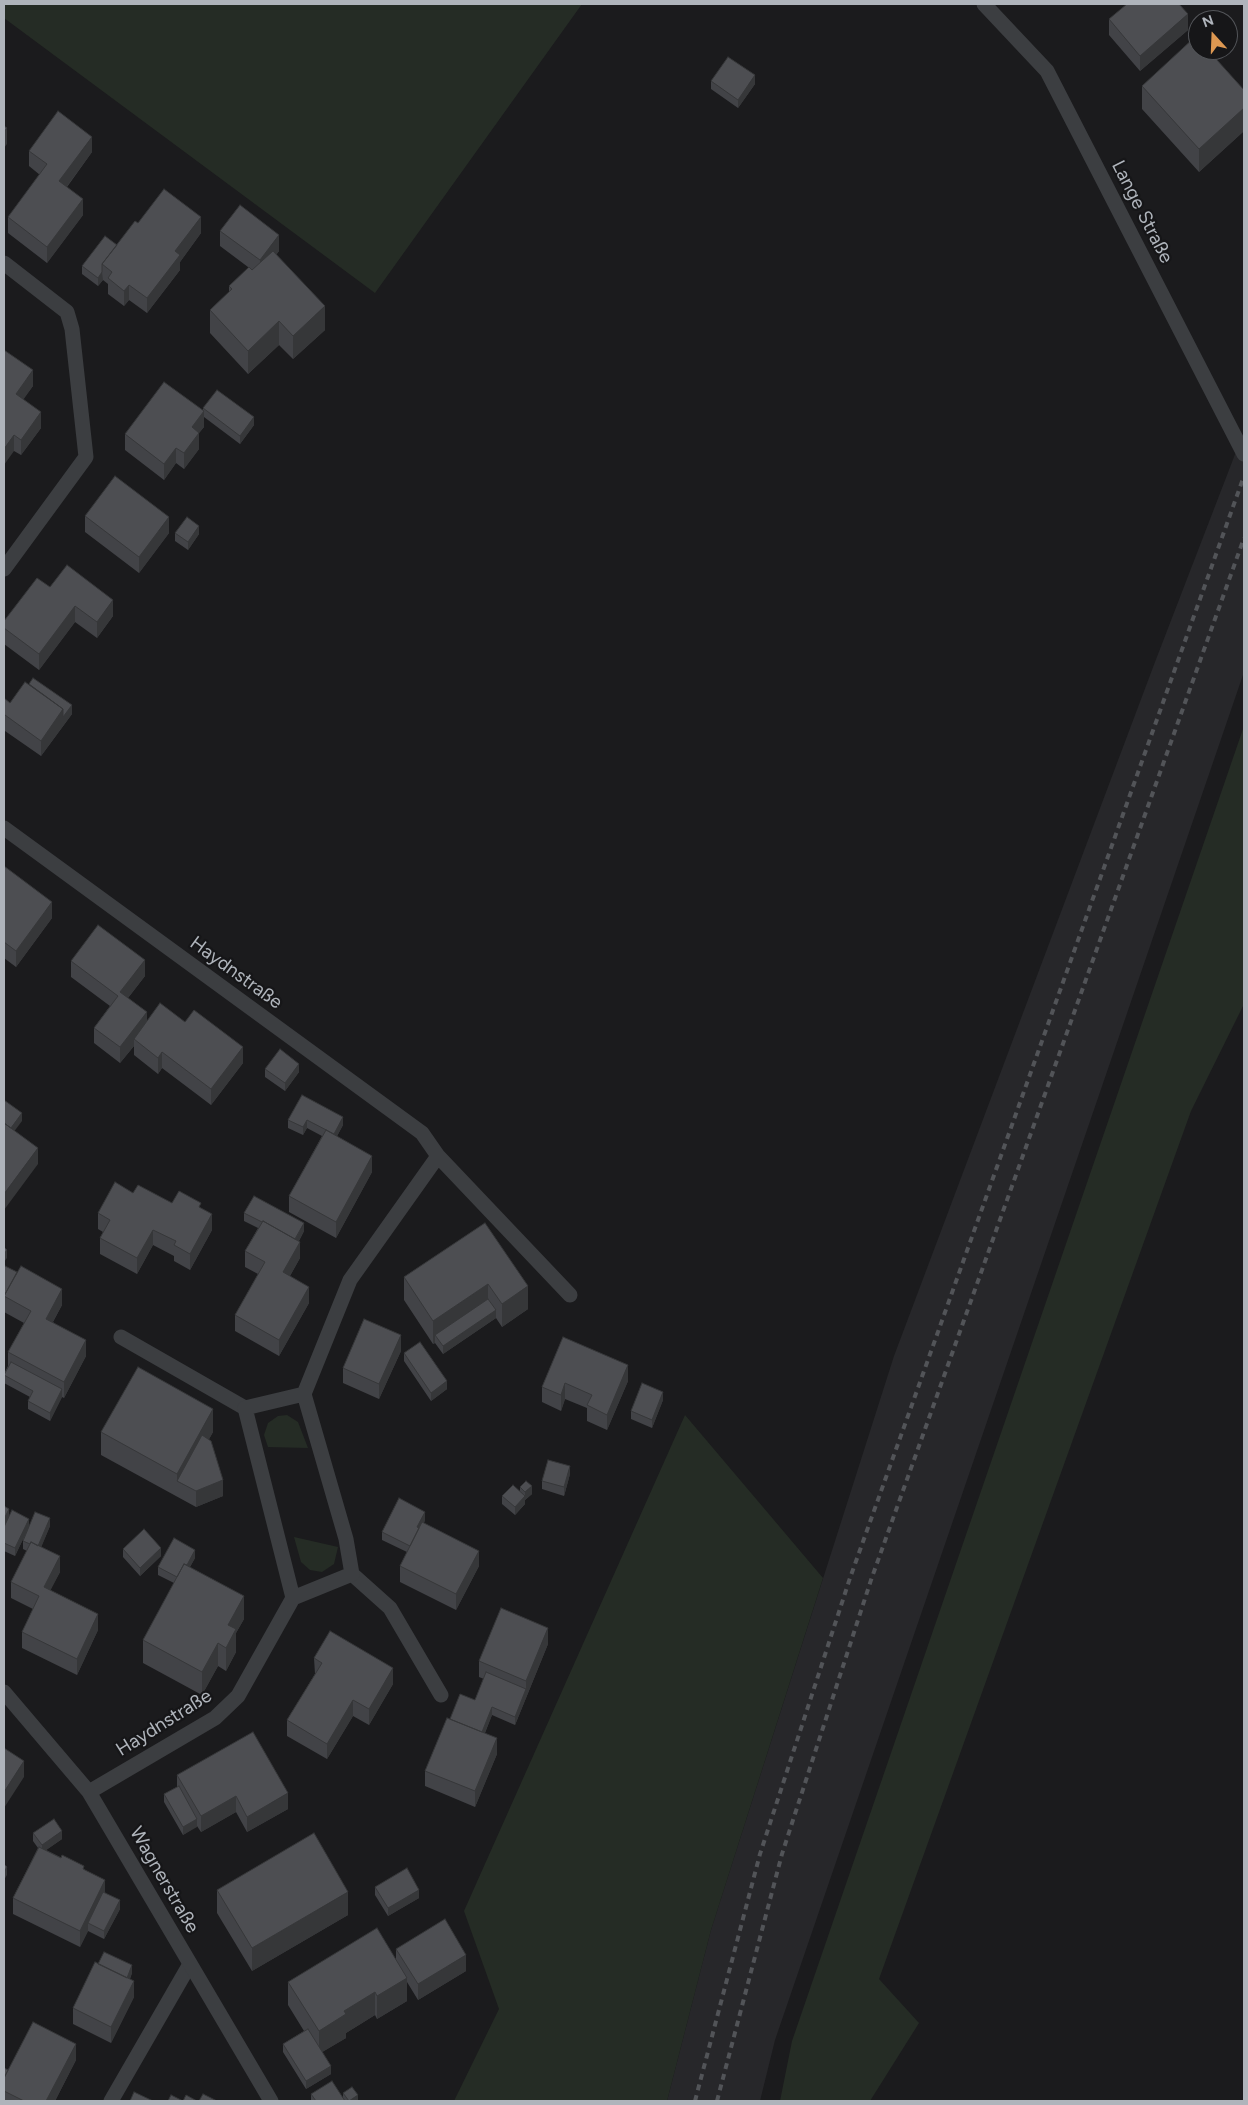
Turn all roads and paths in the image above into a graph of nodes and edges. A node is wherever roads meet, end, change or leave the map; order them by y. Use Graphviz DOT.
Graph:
graph roads {
  1 [pos="984,4"];
  2 [pos="4,263"];
  3 [pos="1244,454"];
  4 [pos="4,569"];
  5 [pos="4,828"];
  6 [pos="438,1156"];
  7 [pos="570,1295"];
  8 [pos="121,1337"];
  9 [pos="304,1394"];
  10 [pos="245,1408"];
  11 [pos="352,1574"];
  12 [pos="293,1598"];
  13 [pos="4,1692"];
  14 [pos="441,1695"];
  15 [pos="89,1792"];
  16 [pos="190,1964"];
  17 [pos="112,2101"];
  18 [pos="271,2101"];
  1 -- 3 [label="street, Lange Straße"];
  2 -- 4 [label="street"];
  5 -- 6 [label="street, Haydnstraße"];
  6 -- 7 [label="street, Haydnstraße"];
  6 -- 9 [label="street"];
  8 -- 10 [label="street"];
  9 -- 10 [label="street"];
  9 -- 11 [label="street"];
  10 -- 12 [label="street"];
  11 -- 12 [label="street"];
  11 -- 14 [label="street"];
  12 -- 15 [label="street, Haydnstraße"];
  13 -- 15 [label="street, Wagnerstraße"];
  15 -- 16 [label="street, Wagnerstraße"];
  16 -- 17 [label="street"];
  16 -- 18 [label="street, Wagnerstraße"];
}
